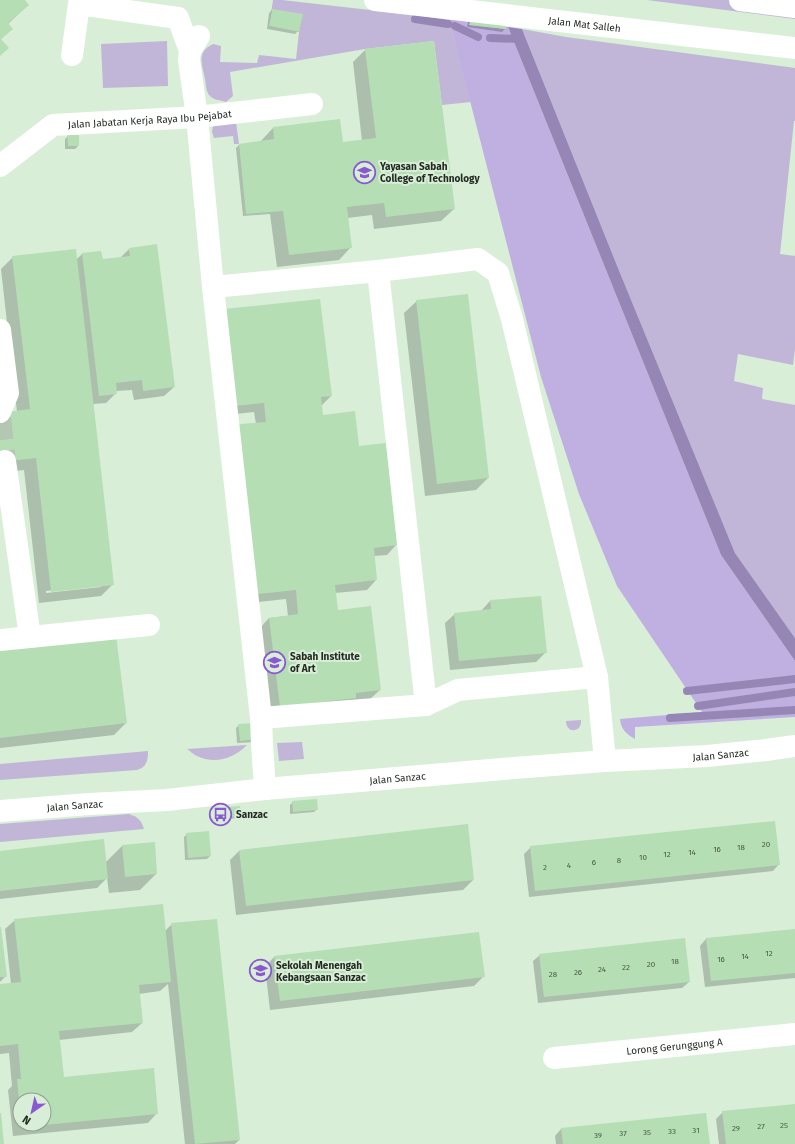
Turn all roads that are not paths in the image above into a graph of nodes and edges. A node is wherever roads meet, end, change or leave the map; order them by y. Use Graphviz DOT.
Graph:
graph roads {
  1 [pos="375,0"];
  2 [pos="740,0"];
  3 [pos="795,7"];
  4 [pos="795,48"];
  5 [pos="72,55"];
  6 [pos="312,104"];
  7 [pos="197,117"];
  8 [pos="0,166"];
  9 [pos="378,271"];
  10 [pos="212,287"];
  11 [pos="0,330"];
  12 [pos="0,412"];
  13 [pos="5,461"];
  14 [pos="149,625"];
  15 [pos="30,637"];
  16 [pos="0,640"];
  17 [pos="597,677"];
  18 [pos="426,705"];
  19 [pos="261,718"];
  20 [pos="793,749"];
  21 [pos="605,761"];
  22 [pos="265,789"];
  23 [pos="0,811"];
  24 [pos="795,1034"];
  25 [pos="554,1058"];
  1 -- 4 [label="street, Jalan Mat Salleh"];
  2 -- 3 [label="street"];
  5 -- 7 [label="street"];
  6 -- 7 [label="street, Jalan Jabatan Kerja Raya Ibu Pejabat"];
  7 -- 8 [label="street, Jalan Jabatan Kerja Raya Ibu Pejabat"];
  7 -- 10 [label="street"];
  9 -- 10 [label="street"];
  9 -- 17 [label="street"];
  9 -- 18 [label="street"];
  10 -- 19 [label="street"];
  11 -- 12 [label="street"];
  13 -- 15 [label="street"];
  14 -- 15 [label="street"];
  15 -- 16 [label="street"];
  17 -- 18 [label="street"];
  17 -- 21 [label="street"];
  18 -- 19 [label="street"];
  19 -- 22 [label="street"];
  20 -- 21 [label="street, Jalan Sanzac"];
  21 -- 22 [label="street, Jalan Sanzac"];
  22 -- 23 [label="street, Jalan Sanzac"];
  24 -- 25 [label="street, Lorong Gerunggung A"];
}
